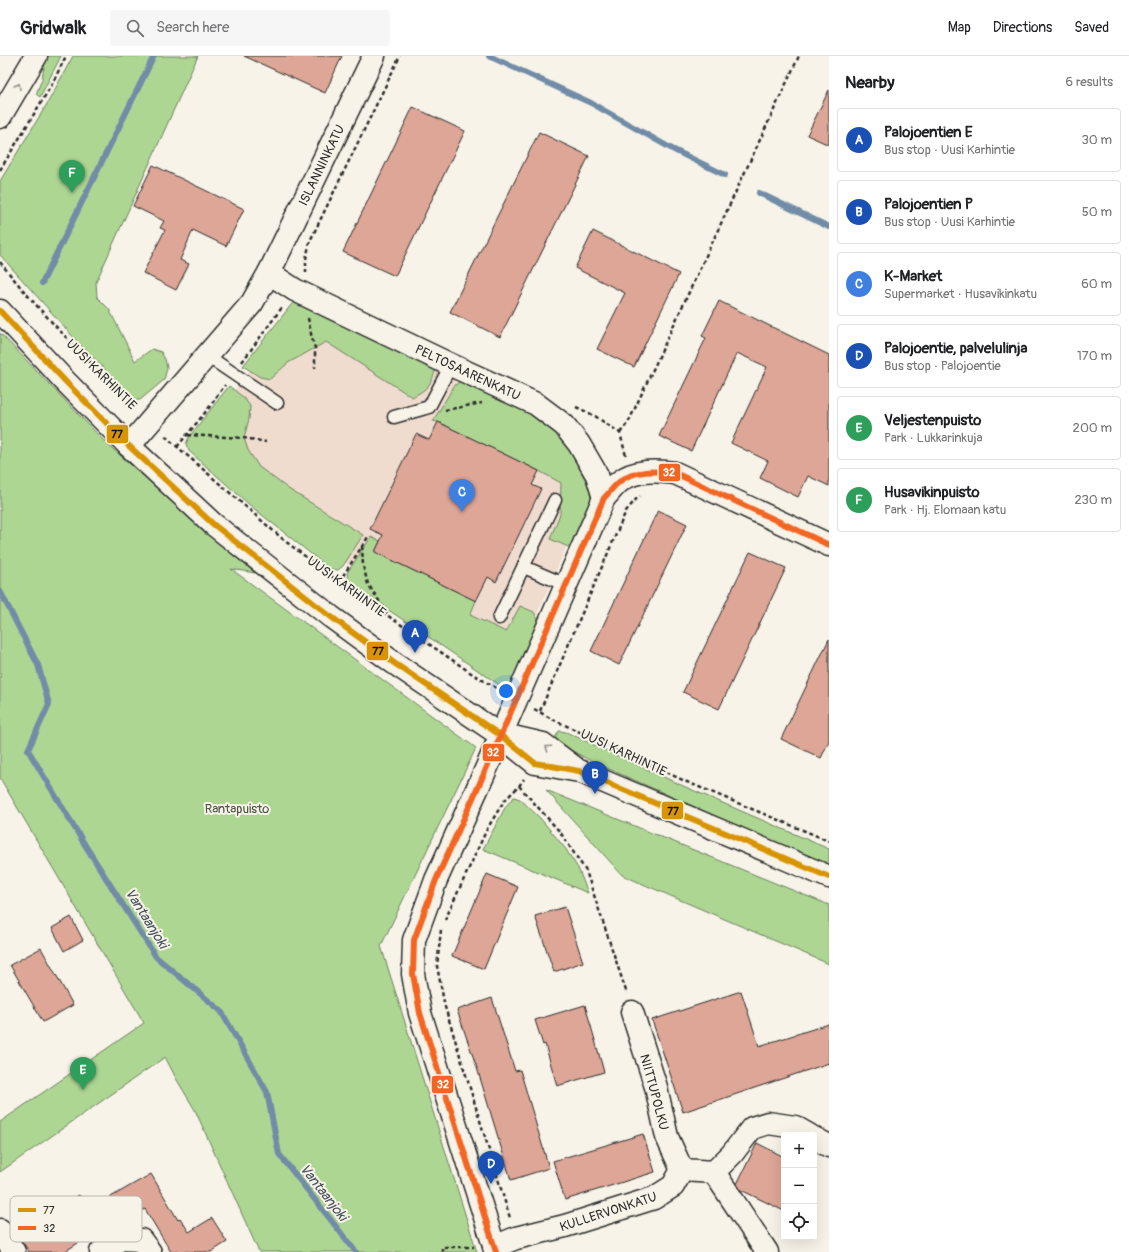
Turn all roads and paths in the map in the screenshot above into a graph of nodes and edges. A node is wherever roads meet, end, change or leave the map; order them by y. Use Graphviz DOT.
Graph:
graph roads {
  1 [pos="36,56"];
  2 [pos="66,56"];
  3 [pos="374,56"];
  4 [pos="800,56"];
  5 [pos="0,117"];
  6 [pos="0,170"];
  7 [pos="0,262"];
  8 [pos="269,273"];
  9 [pos="295,290"];
  10 [pos="1,311"];
  11 [pos="206,355"];
  12 [pos="450,365"];
  13 [pos="315,368"];
  14 [pos="277,402"];
  15 [pos="394,417"];
  16 [pos="150,422"];
  17 [pos="620,433"];
  18 [pos="187,435"];
  19 [pos="266,442"];
  20 [pos="128,446"];
  21 [pos="644,494"];
  22 [pos="604,498"];
  23 [pos="555,500"];
  24 [pos="368,537"];
  25 [pos="829,545"];
  26 [pos="362,546"];
  27 [pos="524,567"];
  28 [pos="339,582"];
  29 [pos="566,585"];
  30 [pos="388,616"];
  31 [pos="499,618"];
  32 [pos="516,699"];
  33 [pos="540,711"];
  34 [pos="552,719"];
  35 [pos="500,735"];
  36 [pos="539,754"];
  37 [pos="519,786"];
  38 [pos="829,841"];
  39 [pos="829,877"];
  40 [pos="445,920"];
  41 [pos="442,928"];
  42 [pos="632,1012"];
  43 [pos="804,1132"];
  44 [pos="817,1140"];
  45 [pos="829,1146"];
  46 [pos="682,1170"];
  47 [pos="714,1172"];
  48 [pos="0,1230"];
  49 [pos="516,1238"];
  50 [pos="142,1241"];
  51 [pos="116,1242"];
  52 [pos="495,1249"];
  53 [pos="14,1252"];
  54 [pos="101,1252"];
  55 [pos="150,1252"];
  56 [pos="442,1252"];
  57 [pos="766,1252"];
  5 -- 1 [label="street, one-way"];
  2 -- 6 [label="path"];
  3 -- 8 [label="street, ISLANNINKATU"];
  4 -- 17 [label="path"];
  7 -- 16 [label="path, UUSI KARHINTIE"];
  8 -- 9 [label="street, PELTOSAARENKATU"];
  8 -- 11 [label="street"];
  9 -- 12 [label="street, PELTOSAARENKATU"];
  9 -- 13 [label="path"];
  10 -- 20 [label="street"];
  11 -- 14 [label="lane"];
  11 -- 16 [label="street"];
  12 -- 15 [label="lane"];
  12 -- 22 [label="street, PELTOSAARENKATU"];
  16 -- 20 [label="street"];
  16 -- 28 [label="path, UUSI KARHINTIE"];
  18 -- 19 [label="path"];
  20 -- 35 [label="street"];
  21 -- 33 [label="path"];
  22 -- 25 [label="street"];
  22 -- 29 [label="street"];
  23 -- 27 [label="lane"];
  24 -- 26 [label="path"];
  26 -- 28 [label="path"];
  26 -- 30 [label="path"];
  27 -- 29 [label="lane"];
  27 -- 31 [label="lane"];
  28 -- 30 [label="path, UUSI KARHINTIE"];
  29 -- 32 [label="street"];
  30 -- 32 [label="path, UUSI KARHINTIE"];
  32 -- 33 [label="path, UUSI KARHINTIE"];
  32 -- 35 [label="street"];
  33 -- 34 [label="path, UUSI KARHINTIE"];
  34 -- 36 [label="path"];
  34 -- 38 [label="path, UUSI KARHINTIE"];
  35 -- 36 [label="street"];
  35 -- 52 [label="street"];
  36 -- 37 [label="path"];
  36 -- 39 [label="street"];
  37 -- 40 [label="path"];
  37 -- 42 [label="path"];
  41 -- 49 [label="path"];
  42 -- 46 [label="street, NIITTUPOLKU"];
  43 -- 47 [label="street"];
  44 -- 45 [label="street"];
  46 -- 47 [label="street"];
  46 -- 49 [label="street, KULLERVONKATU"];
  47 -- 57 [label="street"];
  48 -- 53 [label="street"];
  49 -- 52 [label="street, KULLERVONKATU"];
  50 -- 55 [label="street"];
  51 -- 54 [label="street"];
  52 -- 56 [label="path"];
}
